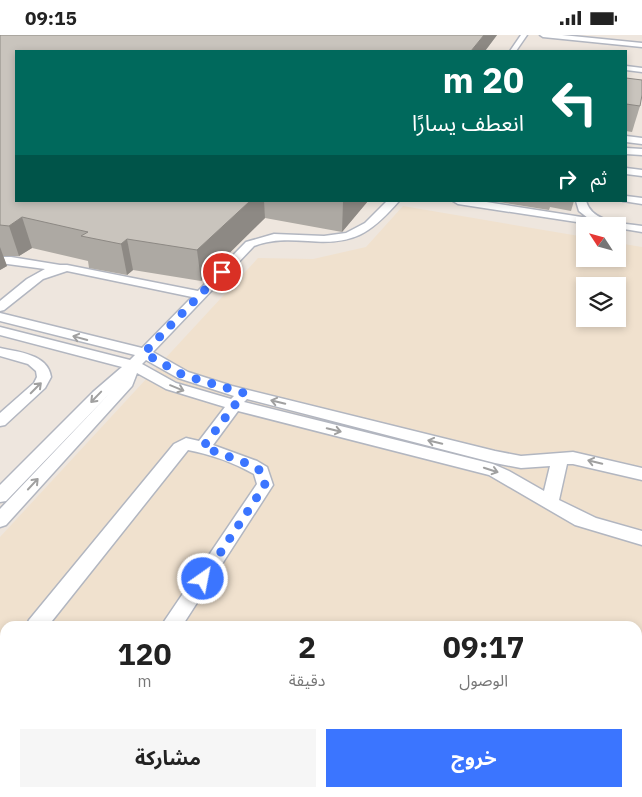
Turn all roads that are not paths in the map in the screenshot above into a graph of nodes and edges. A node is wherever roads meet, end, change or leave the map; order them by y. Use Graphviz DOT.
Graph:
graph roads {
  1 [pos="524,35"];
  2 [pos="543,35"];
  3 [pos="642,45"];
  4 [pos="514,50"];
  5 [pos="627,68"];
  6 [pos="642,70"];
  7 [pos="627,139"];
  8 [pos="642,141"];
  9 [pos="627,151"];
  10 [pos="642,153"];
  11 [pos="627,171"];
  12 [pos="642,173"];
  13 [pos="627,199"];
  14 [pos="642,201"];
  15 [pos="393,202"];
  16 [pos="465,202"];
  17 [pos="580,202"];
  18 [pos="594,217"];
  19 [pos="576,219"];
  20 [pos="626,226"];
  21 [pos="642,229"];
  22 [pos="0,260"];
  23 [pos="59,269"];
  24 [pos="200,295"];
  25 [pos="0,307"];
  26 [pos="0,317"];
  27 [pos="0,331"];
  28 [pos="0,352"];
  29 [pos="144,353"];
  30 [pos="133,365"];
  31 [pos="239,399"];
  32 [pos="0,421"];
  33 [pos="203,447"];
  34 [pos="560,459"];
  35 [pos="642,474"];
  36 [pos="0,496"];
  37 [pos="550,503"];
  38 [pos="0,520"];
  39 [pos="642,539"];
  40 [pos="40,621"];
  41 [pos="175,621"];
  1 -- 4 [label="lane"];
  2 -- 3 [label="lane"];
  5 -- 6 [label="lane"];
  7 -- 8 [label="lane"];
  9 -- 10 [label="lane"];
  11 -- 12 [label="lane"];
  13 -- 14 [label="lane"];
  15 -- 24 [label="lane"];
  16 -- 19 [label="lane"];
  17 -- 18 [label="lane"];
  20 -- 21 [label="lane"];
  22 -- 23 [label="lane"];
  23 -- 24 [label="lane"];
  23 -- 25 [label="lane"];
  24 -- 29 [label="lane"];
  29 -- 26 [label="lane, one-way"];
  27 -- 30 [label="lane"];
  32 -- 28 [label="lane, one-way"];
  29 -- 30 [label="lane"];
  29 -- 31 [label="lane"];
  30 -- 31 [label="lane, one-way"];
  30 -- 36 [label="lane, one-way"];
  38 -- 30 [label="lane, one-way"];
  31 -- 33 [label="lane"];
  34 -- 31 [label="lane, one-way"];
  31 -- 37 [label="lane, one-way"];
  33 -- 40 [label="lane"];
  33 -- 41 [label="lane"];
  35 -- 34 [label="lane, one-way"];
  34 -- 37 [label="lane"];
  37 -- 39 [label="lane"];
}
